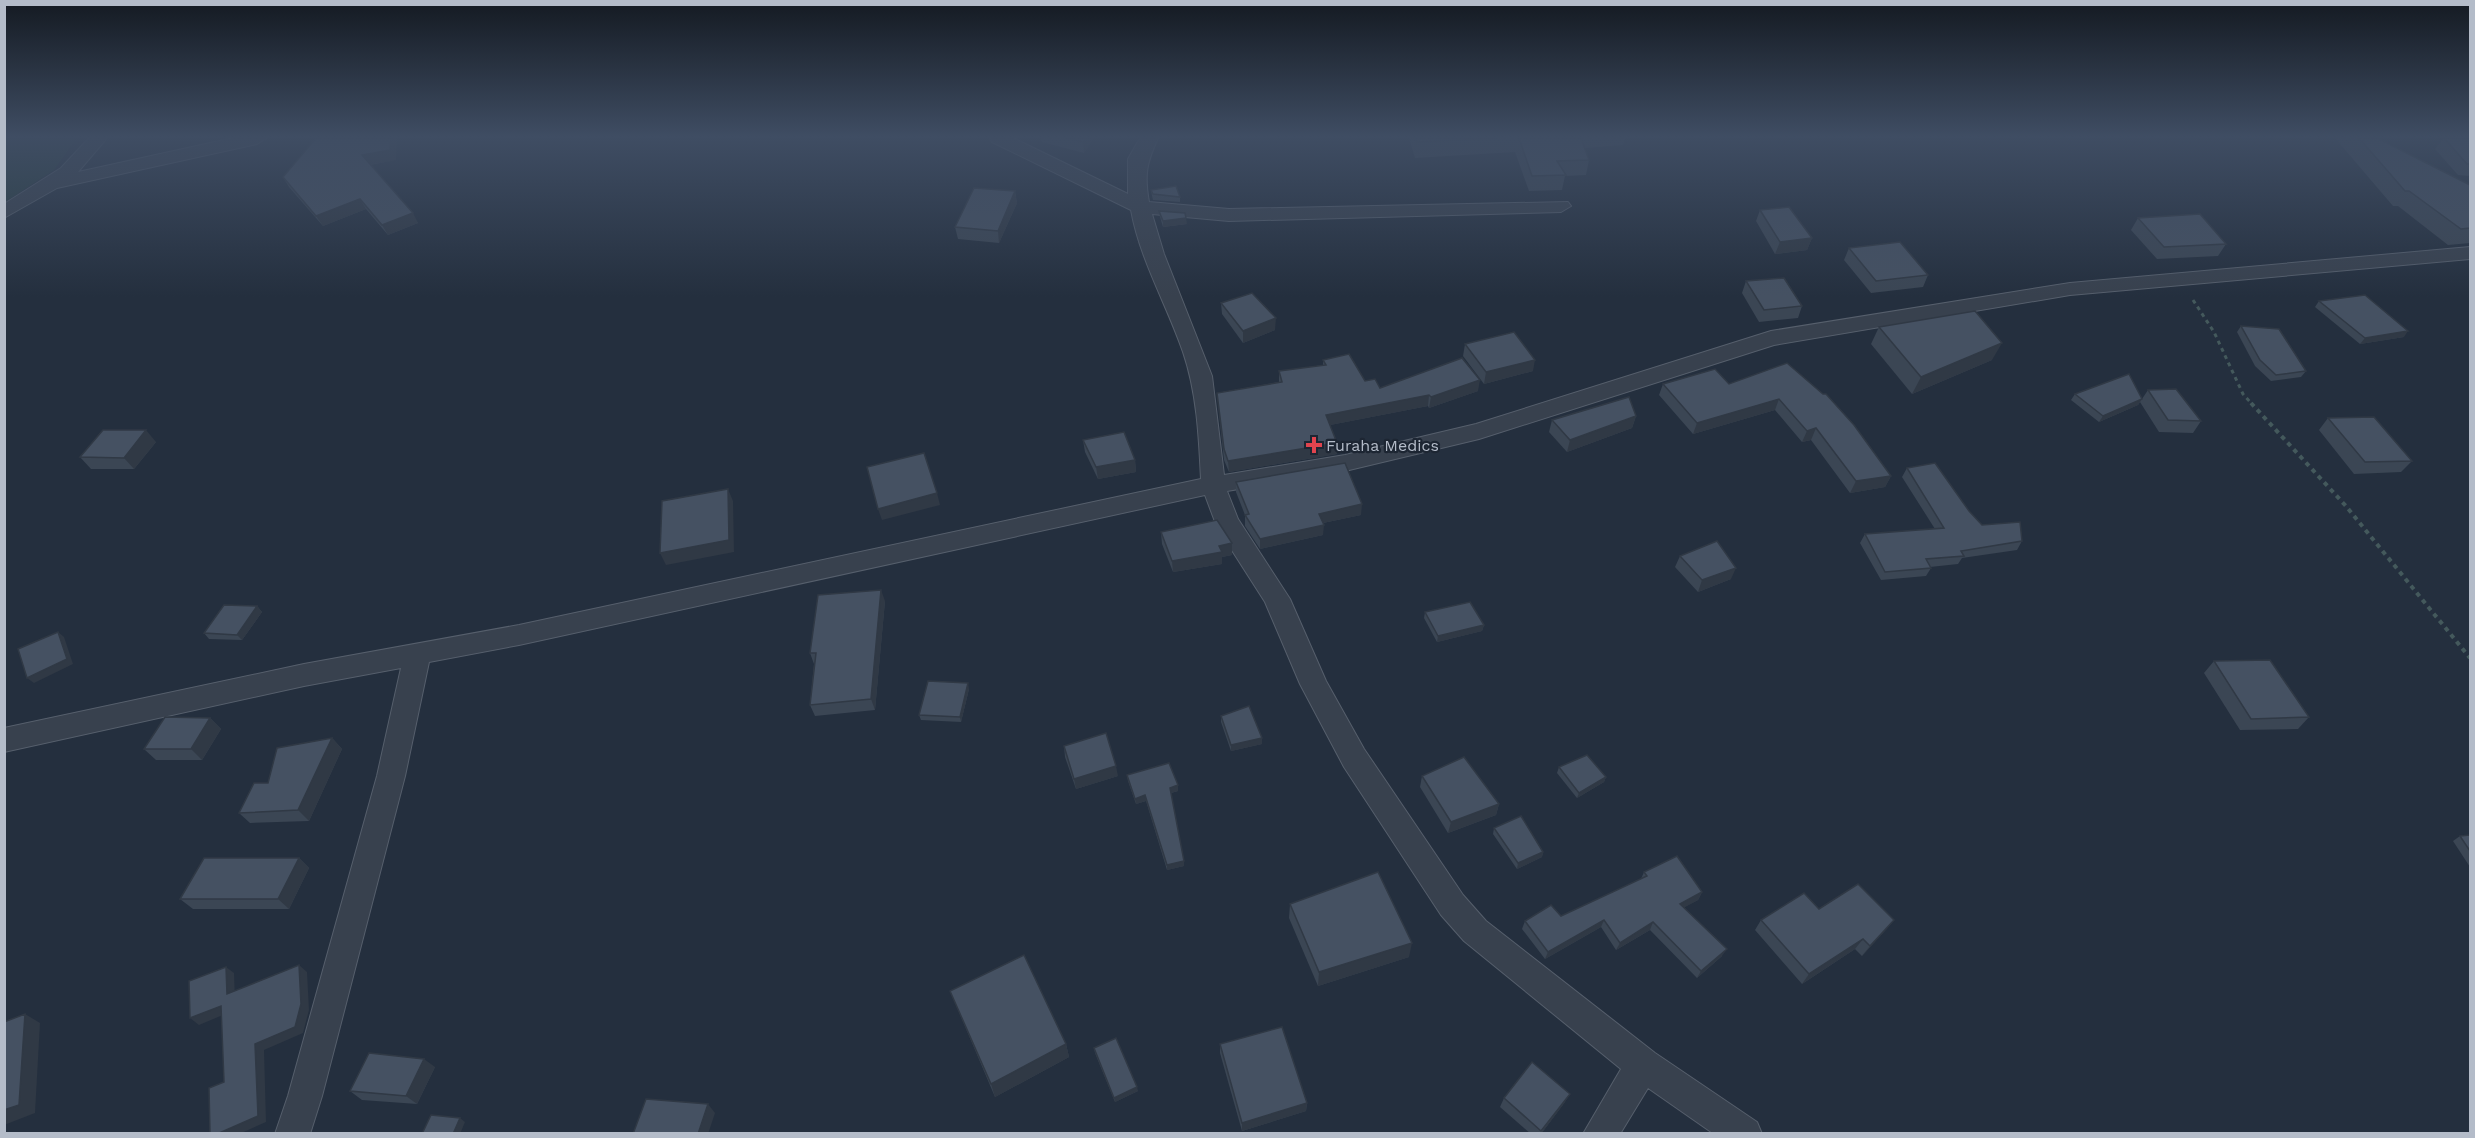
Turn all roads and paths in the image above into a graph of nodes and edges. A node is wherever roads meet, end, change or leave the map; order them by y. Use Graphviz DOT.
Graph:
graph roads {
  1 [pos="41,191"];
  2 [pos="1108,191"];
  3 [pos="1138,191"];
  4 [pos="1561,206"];
  5 [pos="1140,207"];
  6 [pos="4,212"];
  7 [pos="2470,254"];
  8 [pos="2180,278"];
  9 [pos="1213,485"];
  10 [pos="417,655"];
  11 [pos="2470,658"];
  12 [pos="4,740"];
  13 [pos="1643,1065"];
  14 [pos="292,1134"];
  15 [pos="1600,1134"];
  16 [pos="1745,1134"];
  1 -- 6 [label="street"];
  2 -- 5 [label="street"];
  3 -- 5 [label="street"];
  4 -- 5 [label="street"];
  5 -- 9 [label="street"];
  7 -- 8 [label="street"];
  8 -- 9 [label="street"];
  8 -- 11 [label="path"];
  9 -- 10 [label="street"];
  9 -- 13 [label="street"];
  10 -- 12 [label="street"];
  10 -- 14 [label="street"];
  13 -- 15 [label="street"];
  13 -- 16 [label="street"];
}
